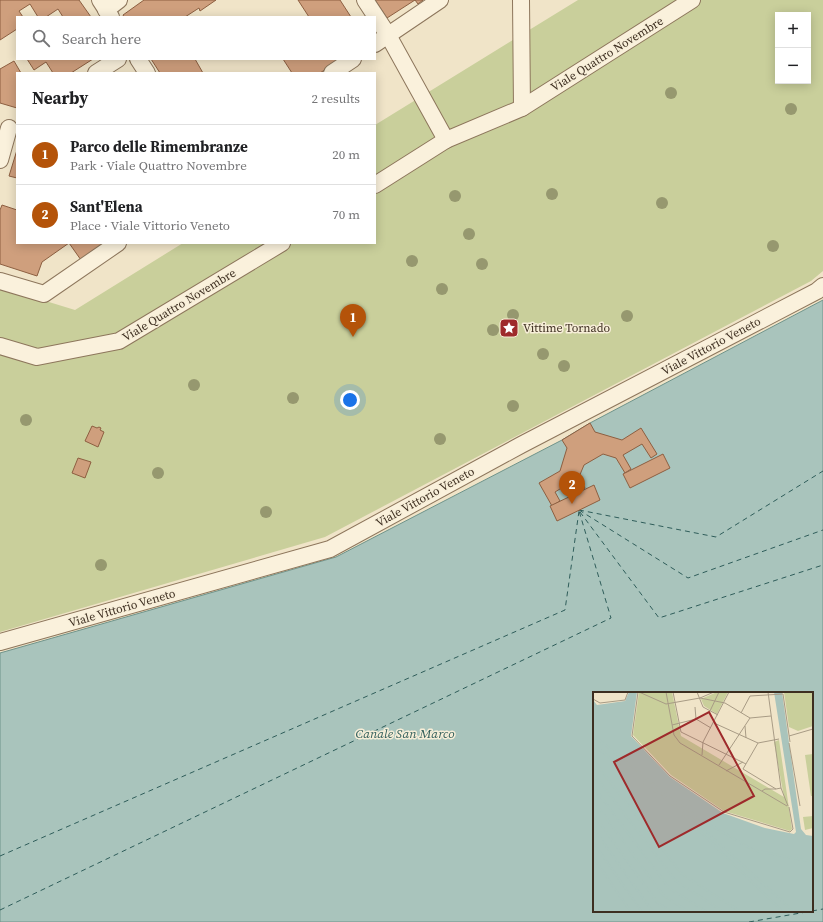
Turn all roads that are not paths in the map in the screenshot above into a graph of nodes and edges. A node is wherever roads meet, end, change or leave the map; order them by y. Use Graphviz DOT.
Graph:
graph roads {
  1 [pos="119,0"];
  2 [pos="365,0"];
  3 [pos="440,0"];
  4 [pos="521,0"];
  5 [pos="692,0"];
  6 [pos="106,9"];
  7 [pos="376,16"];
  8 [pos="376,17"];
  9 [pos="388,35"];
  10 [pos="376,43"];
  11 [pos="116,60"];
  12 [pos="139,60"];
  13 [pos="352,60"];
  14 [pos="98,72"];
  15 [pos="146,72"];
  16 [pos="334,72"];
  17 [pos="522,108"];
  18 [pos="9,123"];
  19 [pos="446,140"];
  20 [pos="0,160"];
  21 [pos="376,184"];
  22 [pos="117,244"];
  23 [pos="280,244"];
  24 [pos="0,281"];
  25 [pos="823,286"];
  26 [pos="0,346"];
  27 [pos="0,642"];
  1 -- 6 [label="street"];
  2 -- 7 [label="street"];
  3 -- 9 [label="street"];
  4 -- 17 [label="street"];
  5 -- 17 [label="street, Viale Quattro Novembre"];
  8 -- 9 [label="street"];
  9 -- 10 [label="street"];
  9 -- 19 [label="street"];
  11 -- 14 [label="street"];
  12 -- 15 [label="street"];
  13 -- 16 [label="street"];
  17 -- 19 [label="street, Viale Quattro Novembre"];
  18 -- 20 [label="street"];
  19 -- 21 [label="street, Viale Quattro Novembre"];
  22 -- 24 [label="street"];
  23 -- 26 [label="street, Viale Quattro Novembre"];
  25 -- 27 [label="street, Viale Vittorio Veneto"];
}
